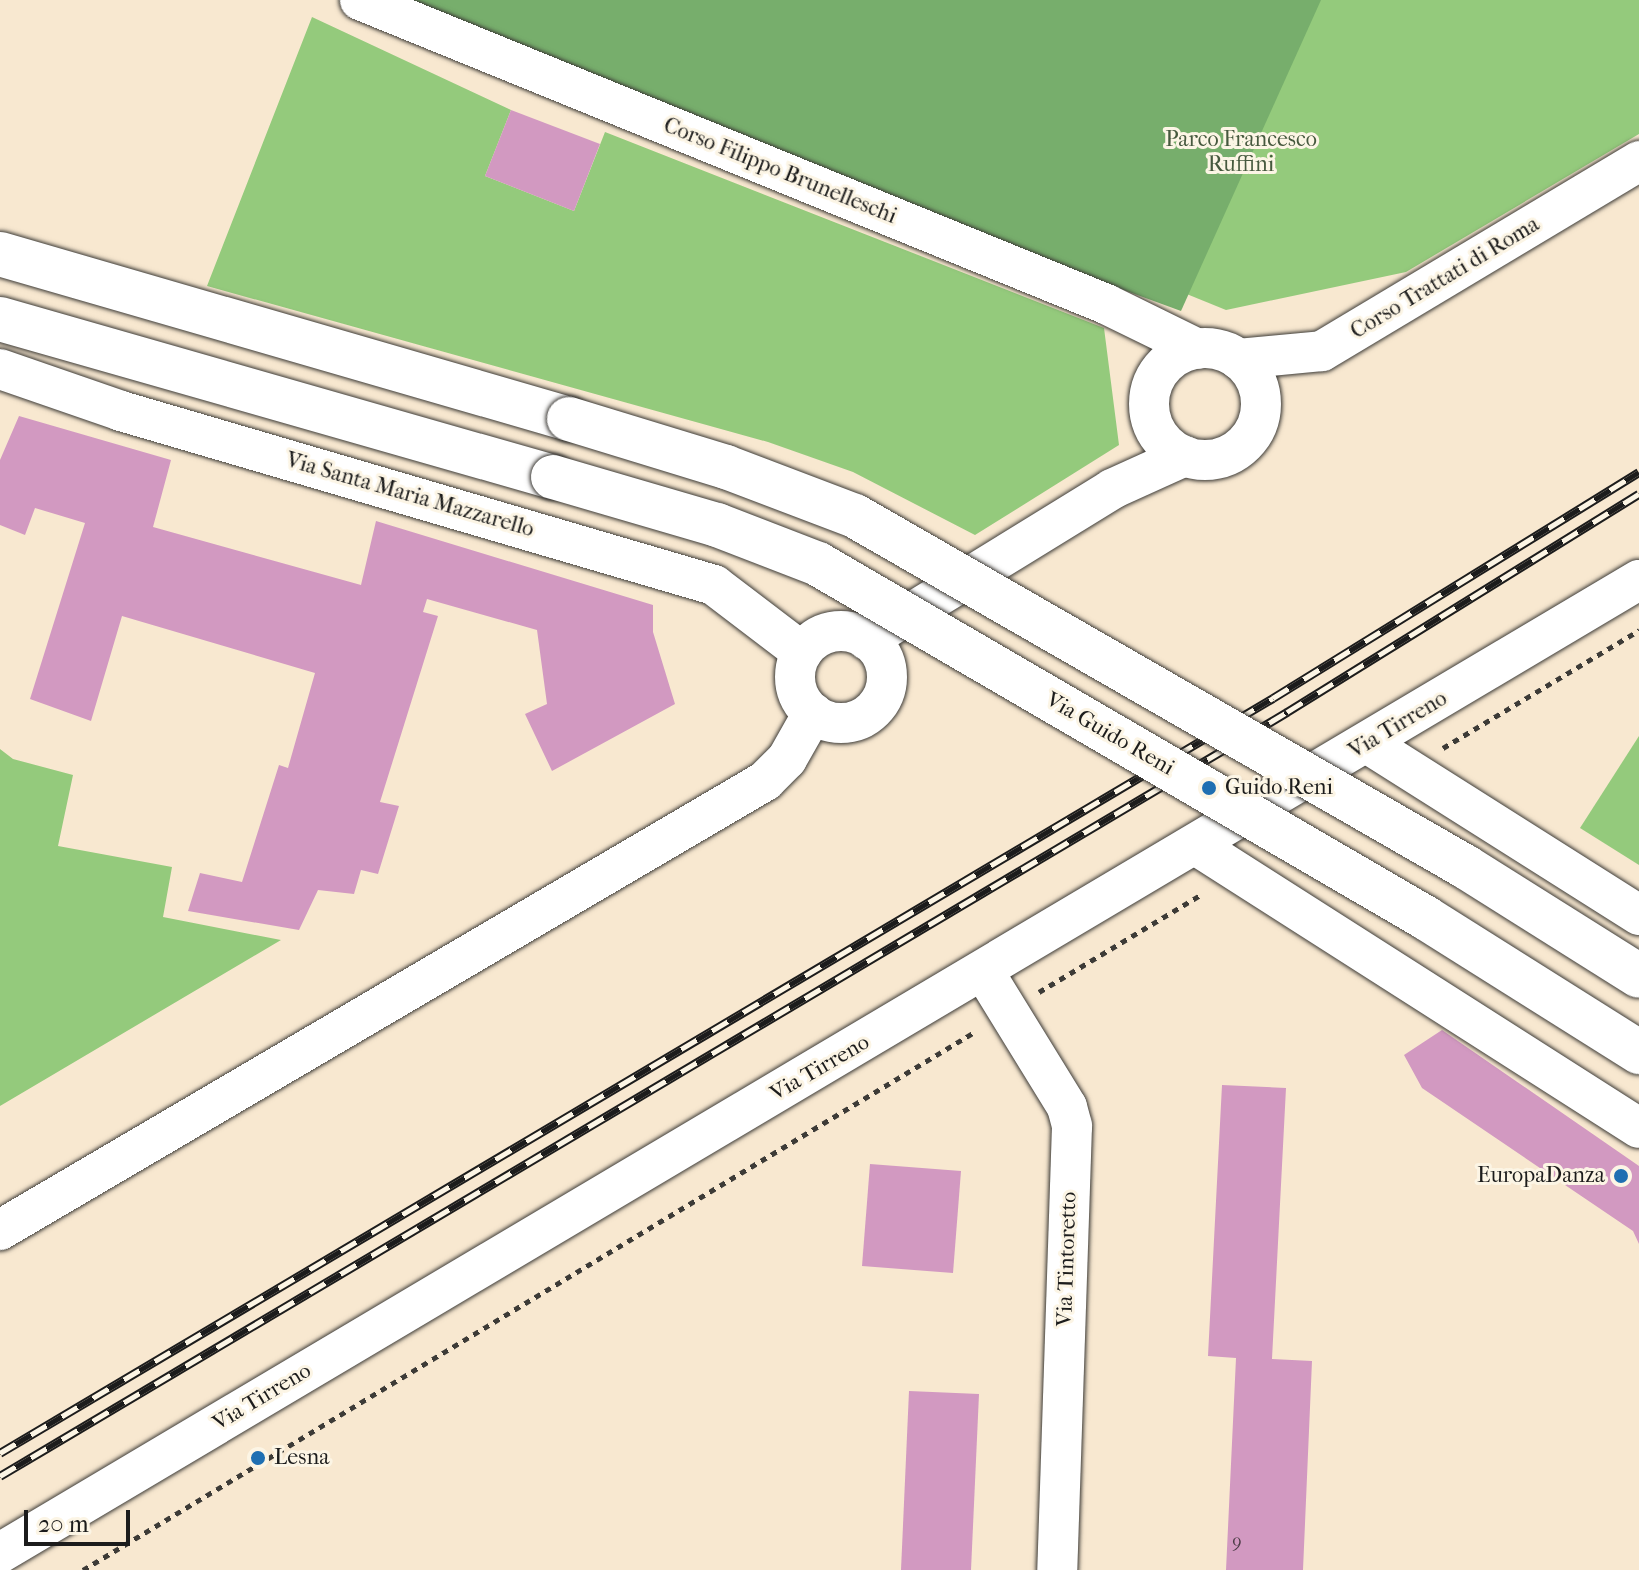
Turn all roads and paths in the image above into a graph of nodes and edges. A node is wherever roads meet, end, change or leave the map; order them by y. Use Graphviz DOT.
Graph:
graph roads {
  1 [pos="360,0"];
  2 [pos="1639,161"];
  3 [pos="0,254"];
  4 [pos="1106,304"];
  5 [pos="0,319"];
  6 [pos="1198,349"];
  7 [pos="1322,351"];
  8 [pos="1238,359"];
  9 [pos="0,369"];
  10 [pos="1152,405"];
  11 [pos="1257,422"];
  12 [pos="1185,456"];
  13 [pos="1112,489"];
  14 [pos="1639,580"];
  15 [pos="1639,630"];
  16 [pos="867,640"];
  17 [pos="802,652"];
  18 [pos="813,713"];
  19 [pos="1367,743"];
  20 [pos="1408,769"];
  21 [pos="1197,846"];
  22 [pos="1239,872"];
  23 [pos="1639,915"];
  24 [pos="984,972"];
  25 [pos="1639,976"];
  26 [pos="1008,1011"];
  27 [pos="1639,1052"];
  28 [pos="1639,1128"];
  29 [pos="0,1230"];
  30 [pos="0,1553"];
  31 [pos="83,1570"];
  32 [pos="1057,1570"];
  1 -- 4 [label="street, Corso Filippo Brunelleschi"];
  2 -- 7 [label="street, Corso Trattati di Roma"];
  3 -- 25 [label="main road, bridge"];
  4 -- 6 [label="street, Corso Filippo Brunelleschi"];
  4 -- 10 [label="street"];
  5 -- 27 [label="main road, Via Guido Reni, bridge"];
  6 -- 8 [label="street"];
  6 -- 10 [label="street"];
  7 -- 8 [label="street, Corso Trattati di Roma"];
  7 -- 11 [label="street"];
  8 -- 11 [label="street"];
  9 -- 17 [label="street, Via Santa Maria Mazzarello"];
  10 -- 12 [label="street"];
  10 -- 13 [label="street"];
  11 -- 12 [label="street"];
  12 -- 13 [label="street"];
  13 -- 16 [label="street"];
  14 -- 19 [label="street, Via Tirreno"];
  15 -- 20 [label="path"];
  16 -- 17 [label="street"];
  16 -- 18 [label="street"];
  17 -- 18 [label="street"];
  18 -- 29 [label="street"];
  19 -- 20 [label="street"];
  19 -- 21 [label="street, Via Tirreno"];
  20 -- 23 [label="street"];
  21 -- 22 [label="street"];
  21 -- 24 [label="street, Via Tirreno"];
  22 -- 26 [label="path"];
  22 -- 28 [label="street"];
  24 -- 26 [label="street, Via Tintoretto"];
  24 -- 30 [label="street, Via Tirreno"];
  26 -- 31 [label="path"];
  26 -- 32 [label="street, Via Tintoretto"];
}
